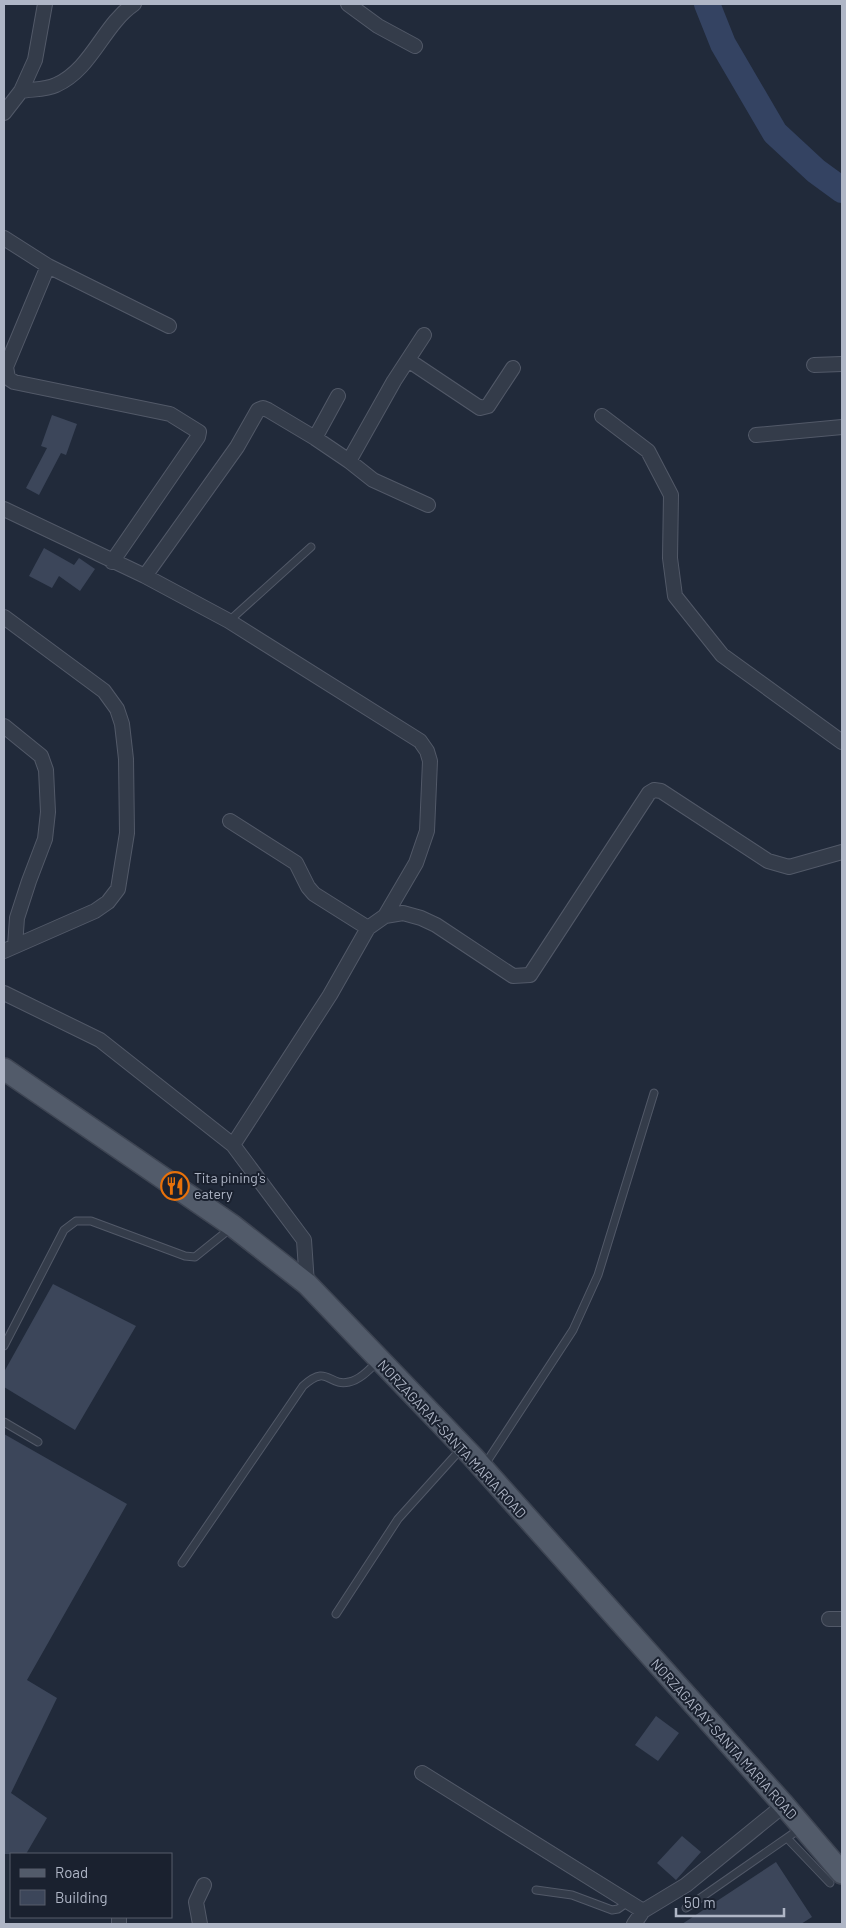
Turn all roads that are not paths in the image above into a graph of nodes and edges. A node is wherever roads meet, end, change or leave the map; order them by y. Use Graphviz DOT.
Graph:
graph roads {
  1 [pos="46,4"];
  2 [pos="134,4"];
  3 [pos="348,4"];
  4 [pos="415,46"];
  5 [pos="21,91"];
  6 [pos="4,110"];
  7 [pos="4,238"];
  8 [pos="48,266"];
  9 [pos="169,326"];
  10 [pos="424,335"];
  11 [pos="408,360"];
  12 [pos="842,364"];
  13 [pos="814,365"];
  14 [pos="513,368"];
  15 [pos="338,396"];
  16 [pos="602,416"];
  17 [pos="842,427"];
  18 [pos="756,434"];
  19 [pos="315,438"];
  20 [pos="349,461"];
  21 [pos="428,505"];
  22 [pos="4,509"];
  23 [pos="311,547"];
  24 [pos="112,562"];
  25 [pos="145,576"];
  26 [pos="4,618"];
  27 [pos="229,621"];
  28 [pos="4,726"];
  29 [pos="842,742"];
  30 [pos="230,821"];
  31 [pos="842,852"];
  32 [pos="385,916"];
  33 [pos="368,928"];
  34 [pos="9,948"];
  35 [pos="4,993"];
  36 [pos="4,1069"];
  37 [pos="654,1093"];
  38 [pos="233,1145"];
  39 [pos="233,1226"];
  40 [pos="307,1284"];
  41 [pos="4,1346"];
  42 [pos="378,1361"];
  43 [pos="4,1422"];
  44 [pos="38,1442"];
  45 [pos="463,1446"];
  46 [pos="483,1468"];
  47 [pos="182,1563"];
  48 [pos="336,1614"];
  49 [pos="422,1773"];
  50 [pos="784,1805"];
  51 [pos="795,1832"];
  52 [pos="836,1878"];
  53 [pos="204,1885"];
  54 [pos="536,1890"];
  55 [pos="628,1902"];
  56 [pos="686,1908"];
  57 [pos="643,1911"];
  58 [pos="200,1924"];
  59 [pos="634,1924"];
  1 -- 5 [label="street"];
  2 -- 5 [label="street"];
  3 -- 4 [label="street"];
  5 -- 6 [label="street"];
  7 -- 8 [label="street"];
  8 -- 9 [label="street"];
  8 -- 24 [label="street"];
  10 -- 11 [label="street"];
  11 -- 14 [label="street"];
  11 -- 20 [label="street"];
  12 -- 13 [label="street"];
  15 -- 19 [label="street"];
  16 -- 29 [label="street"];
  17 -- 18 [label="street"];
  19 -- 20 [label="street"];
  19 -- 25 [label="street"];
  20 -- 21 [label="street"];
  22 -- 24 [label="street"];
  23 -- 27 [label="lane"];
  24 -- 25 [label="street"];
  25 -- 27 [label="street"];
  26 -- 34 [label="street"];
  27 -- 32 [label="street"];
  28 -- 34 [label="street"];
  30 -- 33 [label="street"];
  31 -- 32 [label="street"];
  32 -- 33 [label="street"];
  33 -- 38 [label="street"];
  35 -- 38 [label="street"];
  36 -- 39 [label="main road, NORZAGARAY-SANTA MARIA ROAD"];
  37 -- 46 [label="lane"];
  38 -- 40 [label="street"];
  39 -- 40 [label="main road, NORZAGARAY-SANTA MARIA ROAD"];
  39 -- 41 [label="lane"];
  40 -- 42 [label="main road, NORZAGARAY-SANTA MARIA ROAD"];
  42 -- 45 [label="main road, NORZAGARAY-SANTA MARIA ROAD"];
  42 -- 47 [label="lane"];
  43 -- 44 [label="lane"];
  45 -- 46 [label="main road, NORZAGARAY-SANTA MARIA ROAD"];
  45 -- 48 [label="lane"];
  46 -- 50 [label="main road, NORZAGARAY-SANTA MARIA ROAD"];
  49 -- 55 [label="street"];
  50 -- 51 [label="main road, NORZAGARAY-SANTA MARIA ROAD"];
  50 -- 57 [label="street"];
  51 -- 52 [label="main road, NORZAGARAY-SANTA MARIA ROAD"];
  51 -- 56 [label="lane"];
  53 -- 58 [label="street"];
  54 -- 55 [label="lane"];
  55 -- 57 [label="street"];
  57 -- 59 [label="street"];
}
